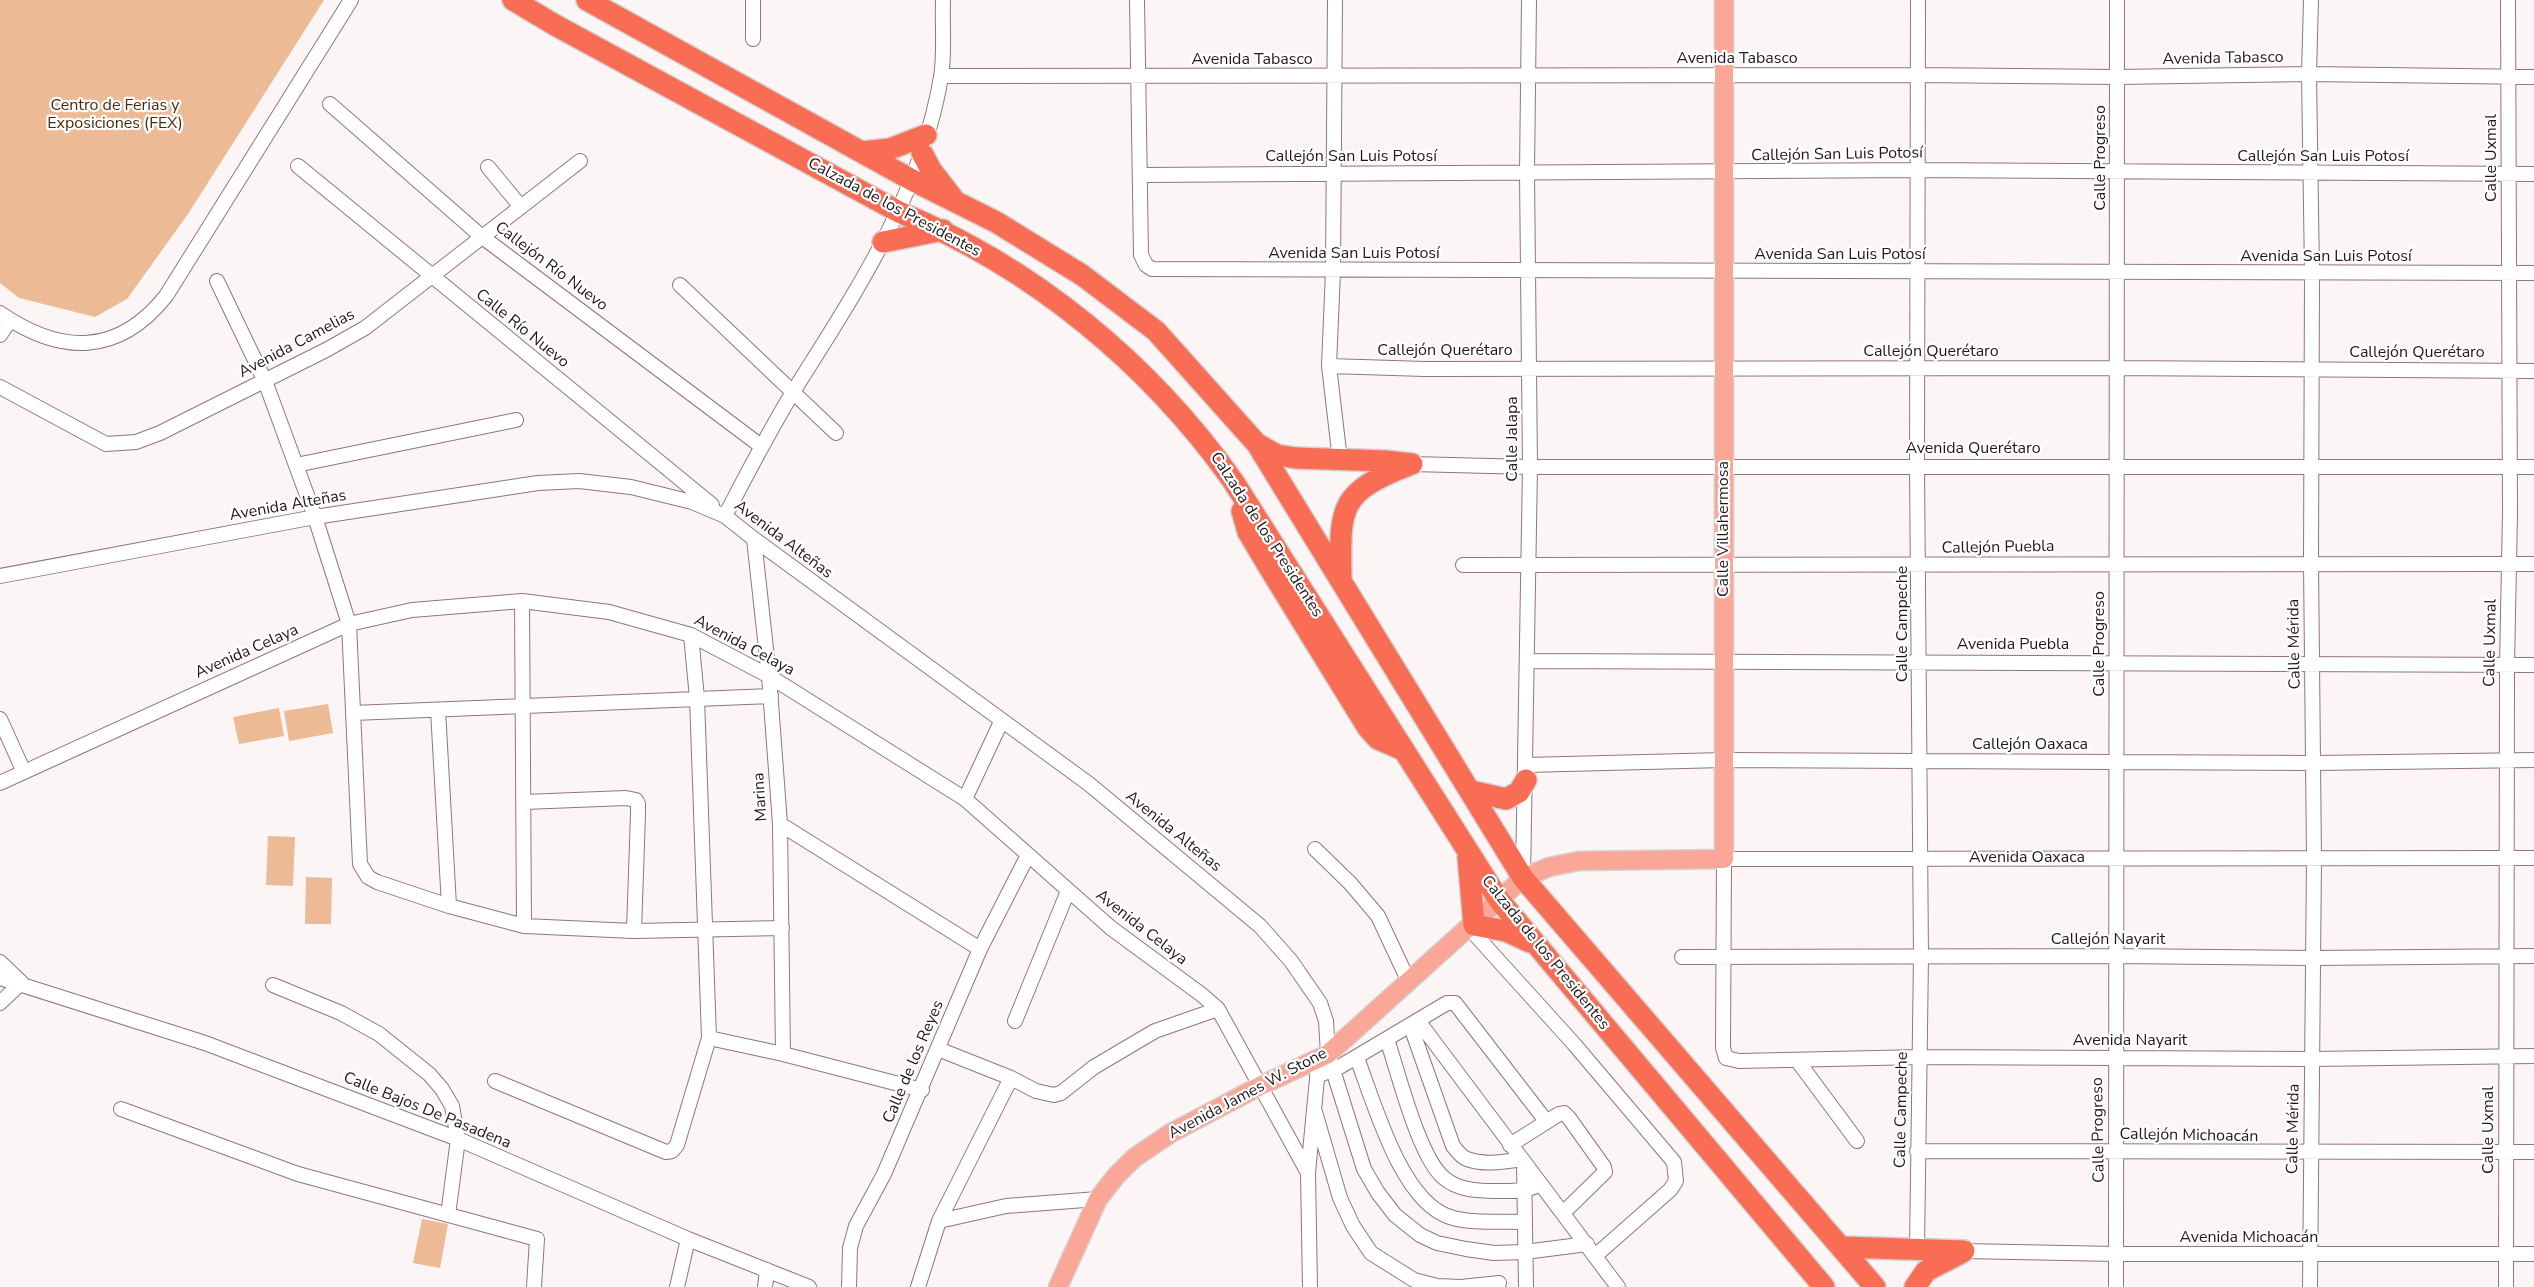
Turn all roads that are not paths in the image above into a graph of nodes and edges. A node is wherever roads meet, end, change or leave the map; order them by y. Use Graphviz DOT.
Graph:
graph roads {
  1 [pos="351,0"];
  2 [pos="513,0"];
  3 [pos="587,0"];
  4 [pos="753,0"];
  5 [pos="943,0"];
  6 [pos="1137,0"];
  7 [pos="1335,0"];
  8 [pos="1529,0"];
  9 [pos="1724,0"];
  10 [pos="1918,0"];
  11 [pos="2117,0"];
  12 [pos="2311,0"];
  13 [pos="2508,0"];
  14 [pos="753,39"];
  15 [pos="2309,74"];
  16 [pos="1529,75"];
  17 [pos="1918,75"];
  18 [pos="941,76"];
  19 [pos="1138,76"];
  20 [pos="1725,76"];
  21 [pos="1335,77"];
  22 [pos="2117,77"];
  23 [pos="2508,77"];
  24 [pos="2534,77"];
  25 [pos="330,104"];
  26 [pos="924,144"];
  27 [pos="862,152"];
  28 [pos="580,161"];
  29 [pos="298,166"];
  30 [pos="488,167"];
  31 [pos="1917,170"];
  32 [pos="2118,172"];
  33 [pos="1527,173"];
  34 [pos="1724,173"];
  35 [pos="2310,173"];
  36 [pos="1334,174"];
  37 [pos="2508,174"];
  38 [pos="2534,174"];
  39 [pos="1141,175"];
  40 [pos="912,180"];
  41 [pos="956,202"];
  42 [pos="521,207"];
  43 [pos="899,212"];
  44 [pos="943,230"];
  45 [pos="481,236"];
  46 [pos="883,242"];
  47 [pos="1333,271"];
  48 [pos="1528,271"];
  49 [pos="1725,271"];
  50 [pos="1917,272"];
  51 [pos="2118,272"];
  52 [pos="2312,273"];
  53 [pos="2509,273"];
  54 [pos="2534,273"];
  55 [pos="431,275"];
  56 [pos="217,281"];
  57 [pos="680,285"];
  58 [pos="5,316"];
  59 [pos="0,335"];
  60 [pos="1329,366"];
  61 [pos="1918,368"];
  62 [pos="2116,368"];
  63 [pos="1529,369"];
  64 [pos="1723,369"];
  65 [pos="2311,369"];
  66 [pos="2508,370"];
  67 [pos="2534,371"];
  68 [pos="265,381"];
  69 [pos="0,387"];
  70 [pos="793,393"];
  71 [pos="516,420"];
  72 [pos="836,433"];
  73 [pos="1257,444"];
  74 [pos="761,446"];
  75 [pos="1340,460"];
  76 [pos="1412,464"];
  77 [pos="296,465"];
  78 [pos="1724,466"];
  79 [pos="1917,466"];
  80 [pos="2116,466"];
  81 [pos="1530,467"];
  82 [pos="2509,467"];
  83 [pos="2534,467"];
  84 [pos="2311,468"];
  85 [pos="725,516"];
  86 [pos="315,517"];
  87 [pos="754,539"];
  88 [pos="2116,563"];
  89 [pos="2311,563"];
  90 [pos="2509,564"];
  91 [pos="2534,564"];
  92 [pos="1463,565"];
  93 [pos="1529,565"];
  94 [pos="1724,565"];
  95 [pos="1919,565"];
  96 [pos="0,576"];
  97 [pos="1341,581"];
  98 [pos="522,602"];
  99 [pos="350,624"];
  100 [pos="691,635"];
  101 [pos="1528,661"];
  102 [pos="1724,661"];
  103 [pos="1920,661"];
  104 [pos="2117,662"];
  105 [pos="2312,664"];
  106 [pos="2534,665"];
  107 [pos="2507,666"];
  108 [pos="769,676"];
  109 [pos="771,696"];
  110 [pos="697,698"];
  111 [pos="523,708"];
  112 [pos="438,710"];
  113 [pos="353,713"];
  114 [pos="0,719"];
  115 [pos="1001,722"];
  116 [pos="1724,760"];
  117 [pos="1920,760"];
  118 [pos="2507,760"];
  119 [pos="2534,760"];
  120 [pos="2116,762"];
  121 [pos="2313,763"];
  122 [pos="24,772"];
  123 [pos="1526,772"];
  124 [pos="0,783"];
  125 [pos="1471,791"];
  126 [pos="965,799"];
  127 [pos="525,802"];
  128 [pos="780,824"];
  129 [pos="1315,849"];
  130 [pos="1467,851"];
  131 [pos="1028,855"];
  132 [pos="1920,858"];
  133 [pos="2116,858"];
  134 [pos="2507,858"];
  135 [pos="2534,858"];
  136 [pos="1724,859"];
  137 [pos="2314,859"];
  138 [pos="1523,878"];
  139 [pos="1068,891"];
  140 [pos="1499,900"];
  141 [pos="449,906"];
  142 [pos="525,926"];
  143 [pos="1472,927"];
  144 [pos="782,928"];
  145 [pos="704,929"];
  146 [pos="634,931"];
  147 [pos="1534,944"];
  148 [pos="980,949"];
  149 [pos="1724,956"];
  150 [pos="1921,956"];
  151 [pos="2116,956"];
  152 [pos="2507,956"];
  153 [pos="2534,956"];
  154 [pos="1682,957"];
  155 [pos="2313,958"];
  156 [pos="0,962"];
  157 [pos="0,978"];
  158 [pos="1408,980"];
  159 [pos="22,985"];
  160 [pos="273,985"];
  161 [pos="0,1003"];
  162 [pos="1218,1009"];
  163 [pos="1015,1021"];
  164 [pos="1415,1024"];
  165 [pos="709,1038"];
  166 [pos="1387,1039"];
  167 [pos="938,1049"];
  168 [pos="783,1054"];
  169 [pos="2506,1055"];
  170 [pos="2534,1056"];
  171 [pos="1920,1057"];
  172 [pos="2115,1057"];
  173 [pos="1357,1058"];
  174 [pos="1726,1058"];
  175 [pos="2311,1059"];
  176 [pos="1797,1060"];
  177 [pos="1324,1065"];
  178 [pos="1011,1078"];
  179 [pos="495,1081"];
  180 [pos="1260,1086"];
  181 [pos="922,1090"];
  182 [pos="121,1109"];
  183 [pos="1315,1112"];
  184 [pos="1546,1121"];
  185 [pos="458,1139"];
  186 [pos="1857,1141"];
  187 [pos="1510,1145"];
  188 [pos="1917,1151"];
  189 [pos="2116,1152"];
  190 [pos="2506,1152"];
  191 [pos="2534,1152"];
  192 [pos="2310,1153"];
  193 [pos="1523,1161"];
  194 [pos="1308,1173"];
  195 [pos="1540,1184"];
  196 [pos="1523,1191"];
  197 [pos="1098,1199"];
  198 [pos="1563,1213"];
  199 [pos="448,1215"];
  200 [pos="939,1221"];
  201 [pos="1524,1222"];
  202 [pos="688,1239"];
  203 [pos="1842,1247"];
  204 [pos="1917,1249"];
  205 [pos="1591,1250"];
  206 [pos="1964,1251"];
  207 [pos="1525,1252"];
  208 [pos="2116,1254"];
  209 [pos="2309,1254"];
  210 [pos="2505,1254"];
  211 [pos="2534,1254"];
  212 [pos="767,1270"];
  213 [pos="1499,1283"];
  214 [pos="534,1287"];
  215 [pos="677,1287"];
  216 [pos="765,1287"];
  217 [pos="809,1287"];
  218 [pos="849,1287"];
  219 [pos="918,1287"];
  220 [pos="1058,1287"];
  221 [pos="1310,1287"];
  222 [pos="1526,1287"];
  223 [pos="1618,1287"];
  224 [pos="1824,1287"];
  225 [pos="1875,1287"];
  226 [pos="1915,1287"];
  227 [pos="2116,1287"];
  228 [pos="2310,1287"];
  229 [pos="2506,1287"];
  1 -- 58 [label="street"];
  2 -- 43 [label="highway, Calzada de los Presidentes"];
  3 -- 27 [label="highway, Calzada de los Presidentes"];
  4 -- 14 [label="street"];
  5 -- 18 [label="street"];
  6 -- 19 [label="street"];
  7 -- 21 [label="street"];
  8 -- 16 [label="street, Calle Jalapa"];
  9 -- 20 [label="main road, Calle Villahermosa"];
  10 -- 17 [label="street, Calle Campeche"];
  11 -- 22 [label="street, Calle Progreso"];
  12 -- 15 [label="street, Calle Mérida"];
  13 -- 23 [label="street, Calle Uxmal"];
  15 -- 22 [label="street, Avenida Tabasco"];
  15 -- 23 [label="street, Avenida Tabasco"];
  15 -- 35 [label="street, Calle Mérida"];
  16 -- 20 [label="street, Avenida Tabasco"];
  16 -- 21 [label="street, Avenida Tabasco"];
  16 -- 33 [label="street, Calle Jalapa"];
  17 -- 20 [label="street, Avenida Tabasco"];
  17 -- 22 [label="street, Avenida Tabasco"];
  17 -- 31 [label="street, Calle Campeche"];
  18 -- 19 [label="street, Avenida Tabasco"];
  18 -- 26 [label="street"];
  19 -- 21 [label="street, Avenida Tabasco"];
  19 -- 39 [label="street"];
  20 -- 34 [label="main road, Calle Villahermosa"];
  21 -- 36 [label="street"];
  22 -- 32 [label="street, Calle Progreso"];
  23 -- 24 [label="street, Avenida Tabasco"];
  23 -- 37 [label="street, Calle Uxmal"];
  25 -- 45 [label="street, Callejón Río Nuevo"];
  26 -- 27 [label="highway"];
  26 -- 40 [label="street"];
  26 -- 41 [label="highway"];
  27 -- 40 [label="highway, Calzada de los Presidentes"];
  28 -- 42 [label="street, Avenida Camelias"];
  29 -- 55 [label="street, Calle Río Nuevo"];
  30 -- 42 [label="street"];
  31 -- 32 [label="street, Callejón San Luis Potosí"];
  31 -- 34 [label="street, Callejón San Luis Potosí"];
  31 -- 50 [label="street, Calle Campeche"];
  32 -- 35 [label="street, Callejón San Luis Potosí"];
  32 -- 51 [label="street, Calle Progreso"];
  33 -- 34 [label="street, Callejón San Luis Potosí"];
  33 -- 36 [label="street, Callejón San Luis Potosí"];
  33 -- 48 [label="street, Calle Jalapa"];
  34 -- 49 [label="main road, Calle Villahermosa"];
  35 -- 37 [label="street, Callejón San Luis Potosí"];
  35 -- 52 [label="street, Calle Mérida"];
  36 -- 39 [label="street, Callejón San Luis Potosí"];
  36 -- 47 [label="street"];
  37 -- 38 [label="street, Callejón San Luis Potosí"];
  37 -- 53 [label="street, Calle Uxmal"];
  39 -- 47 [label="street, Avenida San Luis Potosí"];
  40 -- 41 [label="highway, Calzada de los Presidentes"];
  40 -- 43 [label="street"];
  41 -- 73 [label="highway, Calzada de los Presidentes"];
  42 -- 45 [label="street, Avenida Camelias"];
  43 -- 44 [label="highway, Calzada de los Presidentes"];
  43 -- 46 [label="street"];
  44 -- 46 [label="highway"];
  44 -- 130 [label="highway, Calzada de los Presidentes"];
  45 -- 55 [label="street, Avenida Camelias"];
  45 -- 74 [label="street, Callejón Río Nuevo"];
  46 -- 70 [label="street"];
  47 -- 48 [label="street, Avenida San Luis Potosí"];
  47 -- 60 [label="street"];
  48 -- 49 [label="street, Avenida San Luis Potosí"];
  48 -- 63 [label="street, Calle Jalapa"];
  49 -- 50 [label="street, Avenida San Luis Potosí"];
  49 -- 64 [label="main road, Calle Villahermosa"];
  50 -- 51 [label="street, Avenida San Luis Potosí"];
  50 -- 61 [label="street, Calle Campeche"];
  51 -- 52 [label="street, Avenida San Luis Potosí"];
  51 -- 62 [label="street, Calle Progreso"];
  52 -- 53 [label="street, Avenida San Luis Potosí"];
  52 -- 65 [label="street, Calle Mérida"];
  53 -- 54 [label="street, Avenida San Luis Potosí"];
  53 -- 66 [label="street, Calle Uxmal"];
  55 -- 68 [label="street, Avenida Camelias"];
  55 -- 85 [label="street, Calle Río Nuevo"];
  56 -- 68 [label="street"];
  57 -- 70 [label="street"];
  58 -- 59 [label="street"];
  60 -- 63 [label="street, Callejón Querétaro"];
  60 -- 75 [label="street"];
  61 -- 62 [label="street, Callejón Querétaro"];
  61 -- 64 [label="street, Callejón Querétaro"];
  61 -- 79 [label="street, Calle Campeche"];
  62 -- 65 [label="street, Callejón Querétaro"];
  62 -- 80 [label="street, Calle Progreso"];
  63 -- 64 [label="street, Callejón Querétaro"];
  63 -- 81 [label="street, Calle Jalapa"];
  64 -- 78 [label="main road, Calle Villahermosa"];
  65 -- 66 [label="street, Callejón Querétaro"];
  65 -- 84 [label="street, Calle Mérida"];
  66 -- 67 [label="street, Callejón Querétaro"];
  66 -- 82 [label="street, Calle Uxmal"];
  68 -- 69 [label="street, Avenida Camelias"];
  68 -- 77 [label="street"];
  70 -- 72 [label="street"];
  70 -- 74 [label="street"];
  71 -- 77 [label="street"];
  73 -- 75 [label="highway"];
  73 -- 97 [label="highway, Calzada de los Presidentes"];
  74 -- 85 [label="street"];
  75 -- 76 [label="highway"];
  76 -- 81 [label="street, Avenida Querétaro"];
  76 -- 97 [label="highway"];
  77 -- 86 [label="street"];
  78 -- 79 [label="street, Avenida Querétaro"];
  78 -- 81 [label="street, Avenida Querétaro"];
  78 -- 94 [label="main road, Calle Villahermosa"];
  79 -- 80 [label="street, Avenida Querétaro"];
  79 -- 95 [label="street, Calle Campeche"];
  80 -- 84 [label="street, Avenida Querétaro"];
  80 -- 88 [label="street, Calle Progreso"];
  81 -- 93 [label="street, Calle Jalapa"];
  82 -- 83 [label="street, Avenida Querétaro"];
  82 -- 84 [label="street, Avenida Querétaro"];
  82 -- 90 [label="street, Calle Uxmal"];
  84 -- 89 [label="street, Calle Mérida"];
  85 -- 86 [label="street, Avenida Alteñas"];
  85 -- 87 [label="street, Avenida Alteñas"];
  86 -- 96 [label="street, Avenida Alteñas"];
  86 -- 99 [label="street"];
  87 -- 108 [label="street, Marina"];
  87 -- 115 [label="street, Avenida Alteñas"];
  88 -- 89 [label="street, Callejón Puebla"];
  88 -- 95 [label="street, Callejón Puebla"];
  88 -- 104 [label="street, Calle Progreso"];
  89 -- 90 [label="street, Callejón Puebla"];
  89 -- 105 [label="street, Calle Mérida"];
  90 -- 91 [label="street, Callejón Puebla"];
  90 -- 107 [label="street, Calle Uxmal"];
  92 -- 93 [label="street, Callejón Puebla"];
  93 -- 94 [label="street, Callejón Puebla"];
  93 -- 101 [label="street, Calle Jalapa"];
  94 -- 95 [label="street, Callejón Puebla"];
  94 -- 102 [label="main road, Calle Villahermosa"];
  95 -- 103 [label="street, Calle Campeche"];
  97 -- 125 [label="highway, Calzada de los Presidentes"];
  98 -- 99 [label="street, Avenida Celaya"];
  98 -- 100 [label="street, Avenida Celaya"];
  98 -- 111 [label="street"];
  99 -- 113 [label="street"];
  99 -- 122 [label="street, Avenida Celaya"];
  100 -- 108 [label="street, Avenida Celaya"];
  100 -- 110 [label="street"];
  101 -- 102 [label="street, Avenida Puebla"];
  101 -- 123 [label="street, Calle Jalapa"];
  102 -- 103 [label="street, Avenida Puebla"];
  102 -- 116 [label="main road, Calle Villahermosa"];
  103 -- 104 [label="street, Avenida Puebla"];
  103 -- 117 [label="street, Calle Campeche"];
  104 -- 105 [label="street, Avenida Puebla"];
  104 -- 120 [label="street, Calle Progreso"];
  105 -- 107 [label="street, Avenida Puebla"];
  105 -- 121 [label="street, Calle Mérida"];
  106 -- 107 [label="street, Avenida Puebla"];
  107 -- 118 [label="street, Calle Uxmal"];
  108 -- 109 [label="street, Marina"];
  108 -- 126 [label="street, Avenida Celaya"];
  109 -- 110 [label="street"];
  109 -- 128 [label="street, Marina"];
  110 -- 111 [label="street"];
  110 -- 145 [label="street"];
  111 -- 112 [label="street"];
  111 -- 127 [label="street"];
  112 -- 113 [label="street"];
  112 -- 141 [label="street"];
  113 -- 141 [label="street"];
  114 -- 122 [label="street"];
  115 -- 126 [label="street"];
  115 -- 177 [label="street, Avenida Alteñas"];
  116 -- 117 [label="street, Callejón Oaxaca"];
  116 -- 123 [label="street, Callejón Oaxaca"];
  116 -- 136 [label="main road, Calle Villahermosa"];
  117 -- 120 [label="street, Callejón Oaxaca"];
  117 -- 132 [label="street, Calle Campeche"];
  118 -- 119 [label="street, Callejón Oaxaca"];
  118 -- 121 [label="street, Callejón Oaxaca"];
  118 -- 134 [label="street, Calle Uxmal"];
  120 -- 121 [label="street, Callejón Oaxaca"];
  120 -- 133 [label="street, Calle Progreso"];
  121 -- 137 [label="street, Calle Mérida"];
  122 -- 124 [label="street, Avenida Celaya"];
  123 -- 125 [label="highway"];
  123 -- 138 [label="street, Calle Jalapa"];
  125 -- 138 [label="highway, Calzada de los Presidentes"];
  126 -- 131 [label="street, Avenida Celaya"];
  127 -- 142 [label="street"];
  127 -- 146 [label="street"];
  128 -- 144 [label="street, Marina"];
  128 -- 148 [label="street"];
  129 -- 158 [label="street"];
  130 -- 140 [label="highway, Calzada de los Presidentes"];
  130 -- 143 [label="highway"];
  131 -- 139 [label="street, Avenida Celaya"];
  131 -- 148 [label="street, Calle de los Reyes"];
  132 -- 133 [label="street, Avenida Oaxaca"];
  132 -- 136 [label="street, Avenida Oaxaca"];
  132 -- 150 [label="street, Calle Campeche"];
  133 -- 137 [label="street, Avenida Oaxaca"];
  133 -- 151 [label="street, Calle Progreso"];
  134 -- 135 [label="street, Avenida Oaxaca"];
  134 -- 137 [label="street, Avenida Oaxaca"];
  134 -- 152 [label="street, Calle Uxmal"];
  136 -- 138 [label="main road, Avenida Oaxaca"];
  136 -- 149 [label="street, Calle Villahermosa"];
  137 -- 155 [label="street, Calle Mérida"];
  138 -- 140 [label="main road, Avenida Oaxaca"];
  138 -- 203 [label="highway, Calzada de los Presidentes"];
  139 -- 162 [label="street, Avenida Celaya"];
  139 -- 163 [label="street"];
  140 -- 143 [label="main road, Avenida James W. Stone"];
  140 -- 147 [label="highway, Calzada de los Presidentes"];
  141 -- 142 [label="street"];
  142 -- 146 [label="street"];
  143 -- 147 [label="highway"];
  143 -- 158 [label="main road, Avenida James W. Stone"];
  143 -- 205 [label="street"];
  144 -- 145 [label="street"];
  144 -- 168 [label="street, Marina"];
  145 -- 146 [label="street"];
  145 -- 165 [label="street"];
  147 -- 224 [label="highway, Calzada de los Presidentes"];
  148 -- 167 [label="street, Calle de los Reyes"];
  149 -- 150 [label="street, Callejón Nayarit"];
  149 -- 154 [label="street, Callejón Nayarit"];
  149 -- 174 [label="street, Calle Villahermosa"];
  150 -- 151 [label="street, Callejón Nayarit"];
  150 -- 171 [label="street, Calle Campeche"];
  151 -- 155 [label="street, Callejón Nayarit"];
  151 -- 172 [label="street, Calle Progreso"];
  152 -- 153 [label="street, Callejón Nayarit"];
  152 -- 155 [label="street, Callejón Nayarit"];
  152 -- 169 [label="street, Calle Uxmal"];
  155 -- 175 [label="street, Calle Mérida"];
  156 -- 159 [label="street, Calle Bajos De Pasadena"];
  157 -- 159 [label="street, Calle Bajos De Pasadena"];
  158 -- 177 [label="main road, Avenida James W. Stone"];
  159 -- 161 [label="street"];
  159 -- 185 [label="street, Calle Bajos De Pasadena"];
  160 -- 185 [label="street"];
  162 -- 178 [label="street"];
  162 -- 180 [label="street, Avenida Celaya"];
  164 -- 166 [label="street"];
  164 -- 184 [label="street"];
  164 -- 187 [label="street"];
  164 -- 193 [label="street"];
  165 -- 168 [label="street"];
  165 -- 179 [label="street"];
  166 -- 173 [label="street"];
  166 -- 196 [label="street"];
  167 -- 178 [label="street"];
  167 -- 181 [label="street, Calle de los Reyes"];
  168 -- 181 [label="street"];
  169 -- 170 [label="street, Avenida Nayarit"];
  169 -- 175 [label="street, Avenida Nayarit"];
  169 -- 190 [label="street, Calle Uxmal"];
  171 -- 172 [label="street, Avenida Nayarit"];
  171 -- 176 [label="street, Avenida Nayarit"];
  171 -- 188 [label="street, Calle Campeche"];
  172 -- 175 [label="street, Avenida Nayarit"];
  172 -- 189 [label="street, Calle Progreso"];
  173 -- 177 [label="street"];
  173 -- 201 [label="street"];
  174 -- 176 [label="street, Avenida Nayarit"];
  175 -- 192 [label="street, Calle Mérida"];
  176 -- 186 [label="street"];
  177 -- 180 [label="main road, Avenida James W. Stone"];
  177 -- 183 [label="street"];
  177 -- 207 [label="street"];
  178 -- 200 [label="street"];
  180 -- 194 [label="street, Avenida Celaya"];
  180 -- 197 [label="main road, Avenida James W. Stone"];
  181 -- 218 [label="street, Calle de los Reyes"];
  182 -- 199 [label="street"];
  183 -- 194 [label="street"];
  183 -- 213 [label="street"];
  184 -- 187 [label="street"];
  184 -- 198 [label="street"];
  185 -- 199 [label="street"];
  185 -- 202 [label="street, Calle Bajos De Pasadena"];
  187 -- 193 [label="street"];
  188 -- 189 [label="street, Callejón Michoacán"];
  188 -- 204 [label="street, Calle Campeche"];
  189 -- 192 [label="street, Callejón Michoacán"];
  189 -- 208 [label="street, Calle Progreso"];
  190 -- 191 [label="street, Callejón Michoacán"];
  190 -- 192 [label="street, Callejón Michoacán"];
  190 -- 210 [label="street, Calle Uxmal"];
  192 -- 209 [label="street, Calle Mérida"];
  193 -- 195 [label="street"];
  193 -- 196 [label="street"];
  194 -- 221 [label="street"];
  195 -- 196 [label="street"];
  195 -- 198 [label="street"];
  196 -- 201 [label="street"];
  197 -- 200 [label="street"];
  197 -- 220 [label="main road, Avenida James W. Stone"];
  198 -- 205 [label="street"];
  199 -- 214 [label="street"];
  200 -- 219 [label="street"];
  201 -- 207 [label="street"];
  202 -- 212 [label="street, Calle Bajos De Pasadena"];
  202 -- 215 [label="street"];
  203 -- 204 [label="highway"];
  203 -- 225 [label="highway, Calzada de los Presidentes"];
  204 -- 206 [label="highway"];
  205 -- 207 [label="street"];
  205 -- 223 [label="street"];
  206 -- 208 [label="street, Avenida Michoacán"];
  206 -- 226 [label="highway"];
  207 -- 222 [label="street"];
  208 -- 209 [label="street, Avenida Michoacán"];
  208 -- 227 [label="street, Calle Progreso"];
  209 -- 210 [label="street, Avenida Michoacán"];
  209 -- 228 [label="street, Calle Mérida"];
  210 -- 211 [label="street, Avenida Michoacán"];
  210 -- 229 [label="street, Calle Uxmal"];
  212 -- 216 [label="street"];
  212 -- 217 [label="street, Calle Bajos De Pasadena"];
}
